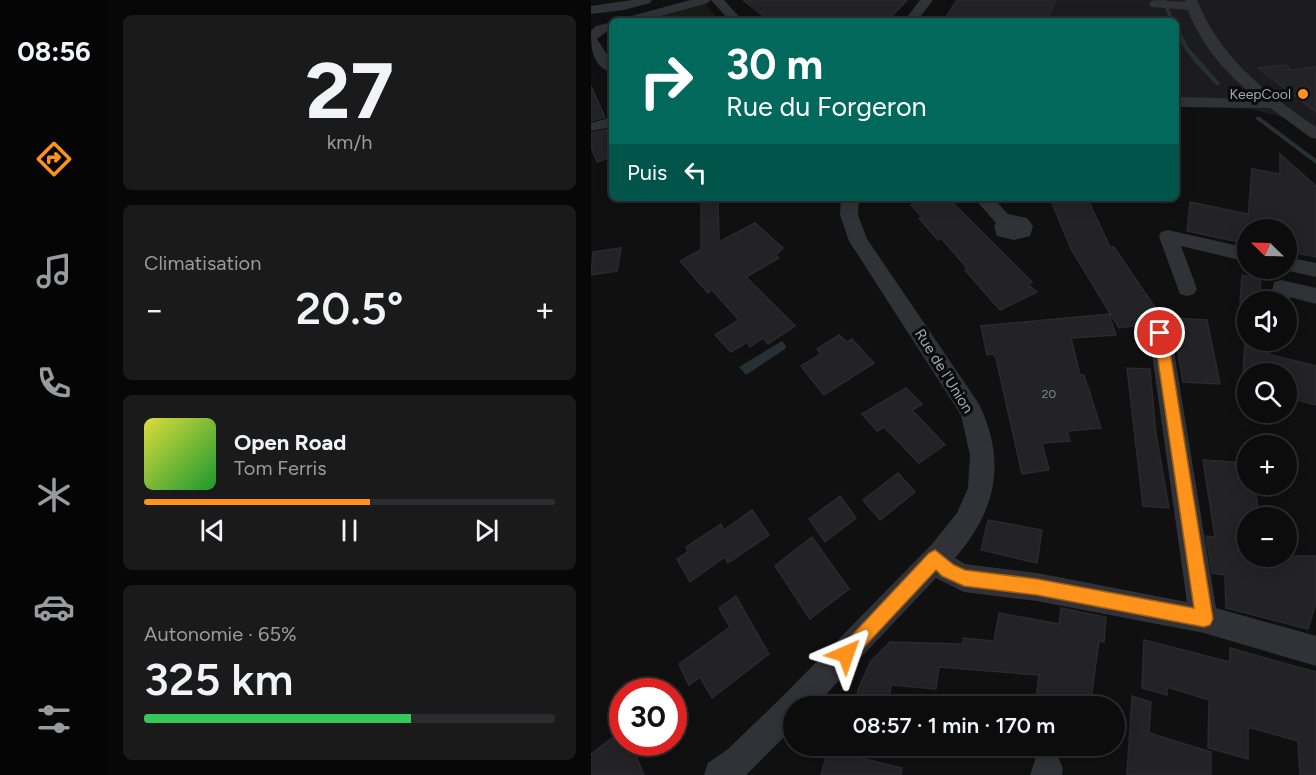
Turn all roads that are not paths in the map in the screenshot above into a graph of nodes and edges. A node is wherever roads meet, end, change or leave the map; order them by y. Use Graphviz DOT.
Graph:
graph roads {
  1 [pos="646,0"];
  2 [pos="704,0"];
  3 [pos="717,0"];
  4 [pos="927,0"];
  5 [pos="1191,3"];
  6 [pos="1155,4"];
  7 [pos="591,10"];
  8 [pos="640,18"];
  9 [pos="734,18"];
  10 [pos="913,18"];
  11 [pos="609,28"];
  12 [pos="592,36"];
  13 [pos="609,66"];
  14 [pos="1179,102"];
  15 [pos="1272,104"];
  16 [pos="609,123"];
  17 [pos="595,127"];
  18 [pos="1316,134"];
  19 [pos="849,201"];
  20 [pos="986,201"];
  21 [pos="1005,222"];
  22 [pos="1237,253"];
  23 [pos="1297,266"];
  24 [pos="1316,270"];
  25 [pos="1187,289"];
  26 [pos="1280,291"];
  27 [pos="1297,291"];
  28 [pos="1297,291"];
  29 [pos="1316,296"];
  30 [pos="1160,333"];
  31 [pos="935,558"];
  32 [pos="1204,619"];
  33 [pos="1316,651"];
  34 [pos="805,696"];
  35 [pos="783,718"];
  36 [pos="720,775"];
  1 -- 7 [label="street"];
  2 -- 8 [label="street"];
  3 -- 9 [label="street"];
  4 -- 10 [label="street"];
  5 -- 6 [label="street"];
  5 -- 15 [label="street"];
  11 -- 12 [label="street"];
  12 -- 13 [label="street"];
  14 -- 15 [label="street"];
  15 -- 18 [label="street"];
  16 -- 17 [label="street"];
  19 -- 31 [label="street, Rue de l'Union"];
  20 -- 21 [label="street"];
  22 -- 25 [label="street"];
  23 -- 24 [label="street"];
  26 -- 27 [label="street"];
  28 -- 29 [label="street"];
  30 -- 32 [label="street"];
  31 -- 32 [label="street"];
  31 -- 34 [label="street, Rue de l'Union"];
  32 -- 33 [label="street"];
  35 -- 36 [label="street, Rue de l'Union"];
}
